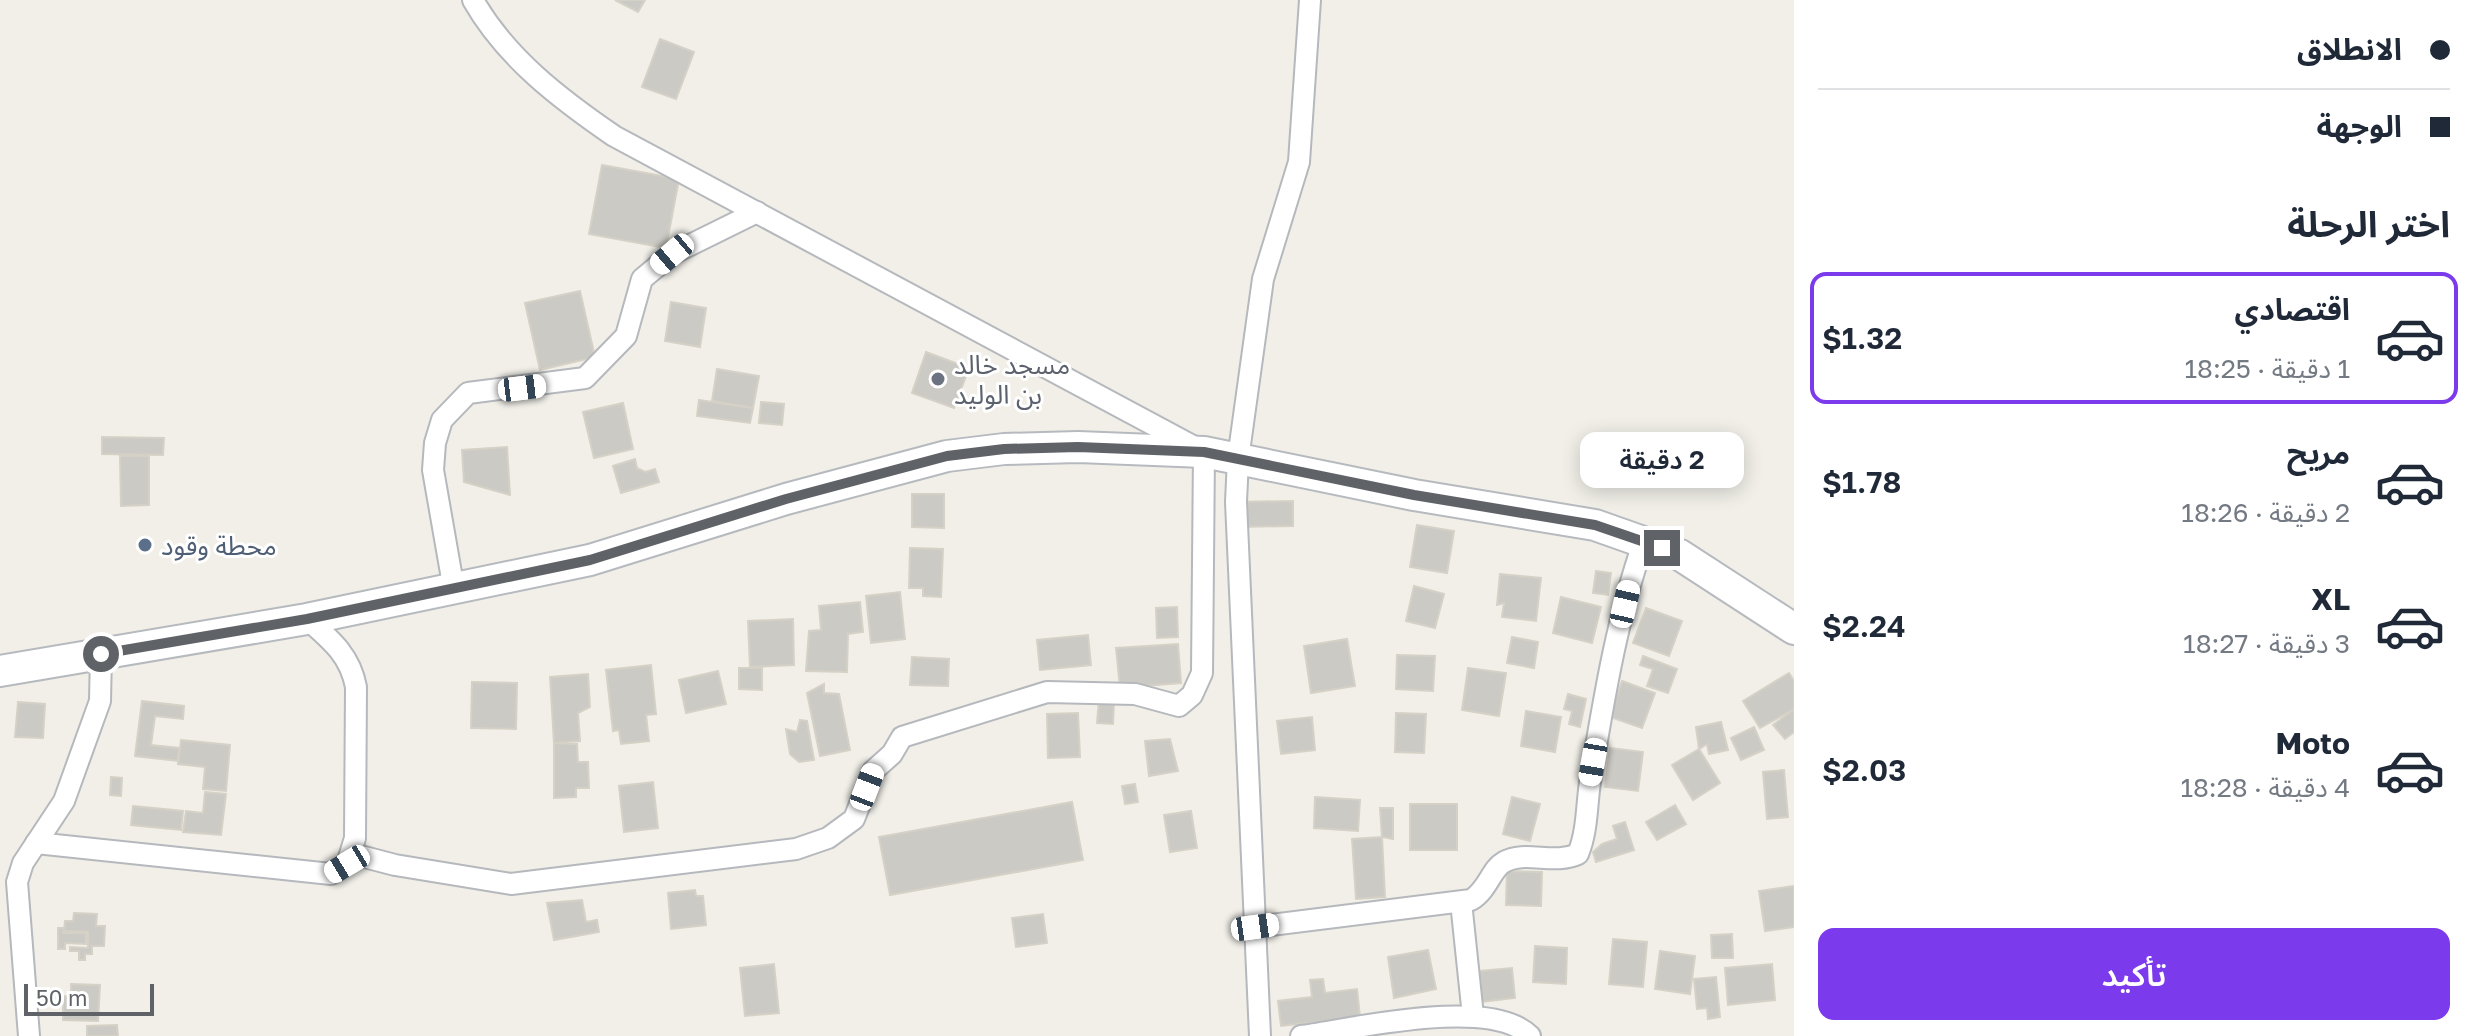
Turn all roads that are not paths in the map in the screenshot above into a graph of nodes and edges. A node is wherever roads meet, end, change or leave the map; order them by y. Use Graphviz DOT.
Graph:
graph roads {
  1 [pos="473,0"];
  2 [pos="1310,0"];
  3 [pos="757,212"];
  4 [pos="1204,452"];
  5 [pos="1238,459"];
  6 [pos="1644,541"];
  7 [pos="454,590"];
  8 [pos="307,619"];
  9 [pos="1794,629"];
  10 [pos="101,654"];
  11 [pos="0,671"];
  12 [pos="36,843"];
  13 [pos="353,854"];
  14 [pos="1461,902"];
  15 [pos="1255,927"];
  16 [pos="1473,1016"];
  17 [pos="29,1036"];
  18 [pos="1260,1036"];
  19 [pos="1301,1036"];
  20 [pos="1530,1036"];
  1 -- 3 [label="street"];
  2 -- 5 [label="street"];
  3 -- 4 [label="street"];
  3 -- 7 [label="street"];
  4 -- 5 [label="street"];
  4 -- 7 [label="street"];
  4 -- 13 [label="street"];
  5 -- 6 [label="street"];
  5 -- 15 [label="street"];
  6 -- 9 [label="street"];
  6 -- 14 [label="street"];
  7 -- 8 [label="street"];
  8 -- 10 [label="street"];
  8 -- 13 [label="street"];
  10 -- 11 [label="street"];
  10 -- 12 [label="street"];
  12 -- 13 [label="street"];
  12 -- 17 [label="street"];
  14 -- 15 [label="street"];
  14 -- 16 [label="street"];
  15 -- 18 [label="street"];
  16 -- 19 [label="street"];
  16 -- 20 [label="street"];
}
